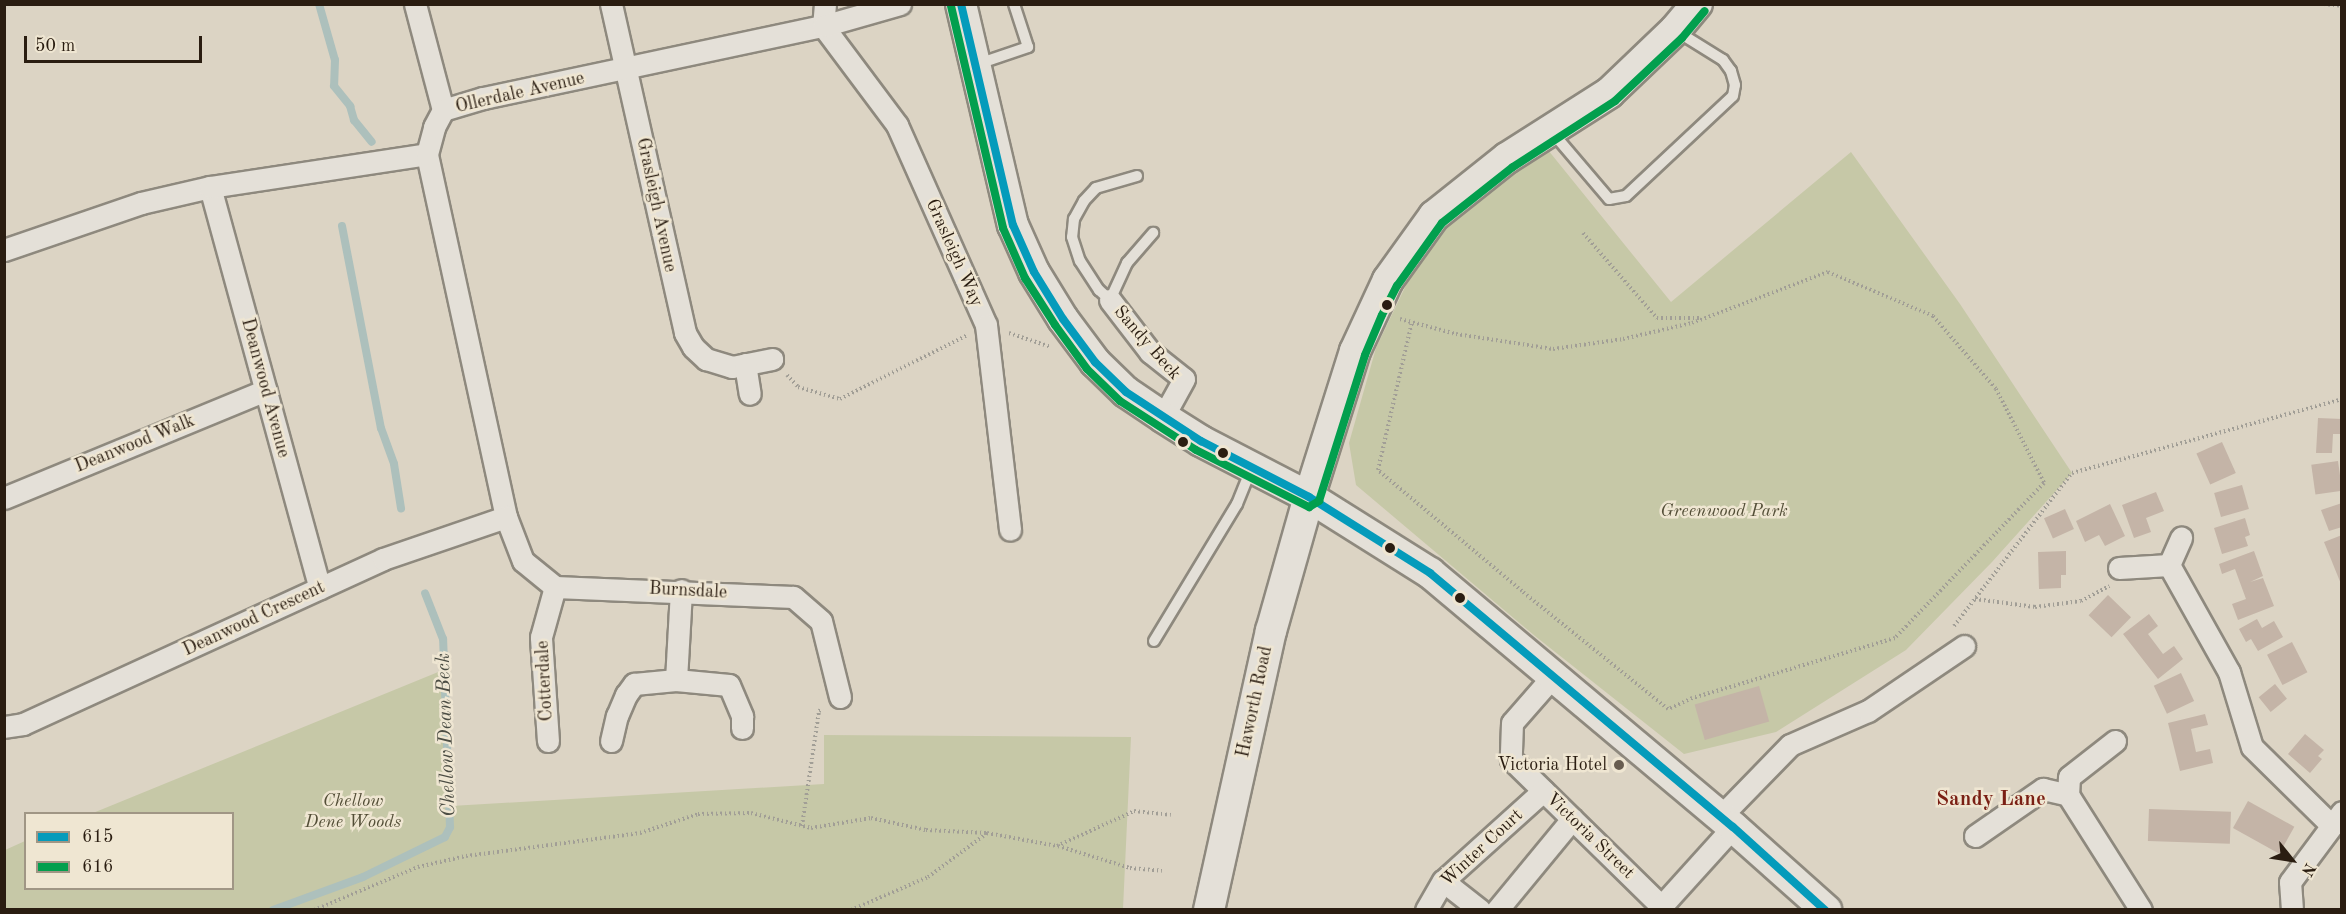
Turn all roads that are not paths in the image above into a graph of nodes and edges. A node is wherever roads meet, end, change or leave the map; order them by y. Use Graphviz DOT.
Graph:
graph roads {
  1 [pos="416,4"];
  2 [pos="611,4"];
  3 [pos="825,4"];
  4 [pos="900,4"];
  5 [pos="961,4"];
  6 [pos="1014,4"];
  7 [pos="1696,4"];
  8 [pos="823,26"];
  9 [pos="1675,30"];
  10 [pos="974,65"];
  11 [pos="627,70"];
  12 [pos="443,110"];
  13 [pos="1550,130"];
  14 [pos="427,154"];
  15 [pos="1137,176"];
  16 [pos="210,187"];
  17 [pos="1153,233"];
  18 [pos="4,250"];
  19 [pos="1110,300"];
  20 [pos="772,359"];
  21 [pos="745,364"];
  22 [pos="266,390"];
  23 [pos="750,394"];
  24 [pos="1163,417"];
  25 [pos="1252,467"];
  26 [pos="1309,496"];
  27 [pos="4,498"];
  28 [pos="506,517"];
  29 [pos="1010,530"];
  30 [pos="2181,538"];
  31 [pos="2169,565"];
  32 [pos="2119,568"];
  33 [pos="555,586"];
  34 [pos="320,588"];
  35 [pos="681,590"];
  36 [pos="1154,641"];
  37 [pos="1964,646"];
  38 [pos="1553,676"];
  39 [pos="676,680"];
  40 [pos="840,698"];
  41 [pos="4,726"];
  42 [pos="742,728"];
  43 [pos="548,741"];
  44 [pos="611,741"];
  45 [pos="2115,741"];
  46 [pos="1544,791"];
  47 [pos="2068,795"];
  48 [pos="1572,819"];
  49 [pos="2337,819"];
  50 [pos="1727,822"];
  51 [pos="1975,836"];
  52 [pos="1443,881"];
  53 [pos="1660,908"];
  54 [pos="1823,908"];
  55 [pos="1209,909"];
  56 [pos="1426,909"];
  57 [pos="1480,909"];
  58 [pos="1497,909"];
  59 [pos="2141,909"];
  60 [pos="2292,909"];
  1 -- 12 [label="street"];
  2 -- 11 [label="street, Grasleigh Avenue"];
  3 -- 8 [label="street"];
  4 -- 8 [label="street, Ollerdale Avenue"];
  5 -- 10 [label="main road"];
  6 -- 10 [label="lane"];
  7 -- 9 [label="main road, Haworth Road"];
  8 -- 11 [label="street, Ollerdale Avenue"];
  8 -- 29 [label="street, Grasleigh Way"];
  9 -- 13 [label="main road, Haworth Road"];
  9 -- 13 [label="lane"];
  10 -- 24 [label="main road"];
  11 -- 12 [label="street, Ollerdale Avenue"];
  11 -- 21 [label="street, Grasleigh Avenue"];
  12 -- 14 [label="street, Ollerdale Avenue"];
  13 -- 26 [label="main road, Haworth Road"];
  14 -- 16 [label="street"];
  14 -- 28 [label="street, Ollerdale Avenue"];
  15 -- 19 [label="lane"];
  16 -- 18 [label="street"];
  16 -- 22 [label="street, Deanwood Avenue"];
  17 -- 19 [label="lane"];
  19 -- 24 [label="street, Sandy Beck"];
  20 -- 21 [label="street, Grasleigh Avenue"];
  21 -- 23 [label="street"];
  22 -- 27 [label="street, Deanwood Walk"];
  22 -- 34 [label="street, Deanwood Avenue"];
  24 -- 25 [label="main road"];
  25 -- 26 [label="main road"];
  25 -- 36 [label="lane"];
  26 -- 38 [label="main road"];
  26 -- 55 [label="main road, Haworth Road"];
  28 -- 33 [label="street"];
  28 -- 34 [label="street, Deanwood Crescent"];
  30 -- 31 [label="street"];
  31 -- 32 [label="street"];
  31 -- 49 [label="street"];
  33 -- 35 [label="street, Burnsdale"];
  33 -- 43 [label="street, Cotterdale"];
  34 -- 41 [label="street, Deanwood Crescent"];
  35 -- 39 [label="street"];
  35 -- 40 [label="street, Burnsdale"];
  37 -- 50 [label="street"];
  38 -- 46 [label="street, Victoria Street"];
  38 -- 50 [label="main road"];
  39 -- 42 [label="street"];
  39 -- 44 [label="street"];
  45 -- 47 [label="street"];
  46 -- 48 [label="street, Victoria Street"];
  46 -- 52 [label="street, Winter Court"];
  47 -- 51 [label="street"];
  47 -- 59 [label="street"];
  48 -- 53 [label="street, Victoria Street"];
  48 -- 58 [label="street"];
  49 -- 60 [label="street"];
  50 -- 53 [label="street"];
  50 -- 54 [label="main road"];
  52 -- 56 [label="street, Winter Court"];
  52 -- 57 [label="street"];
}
